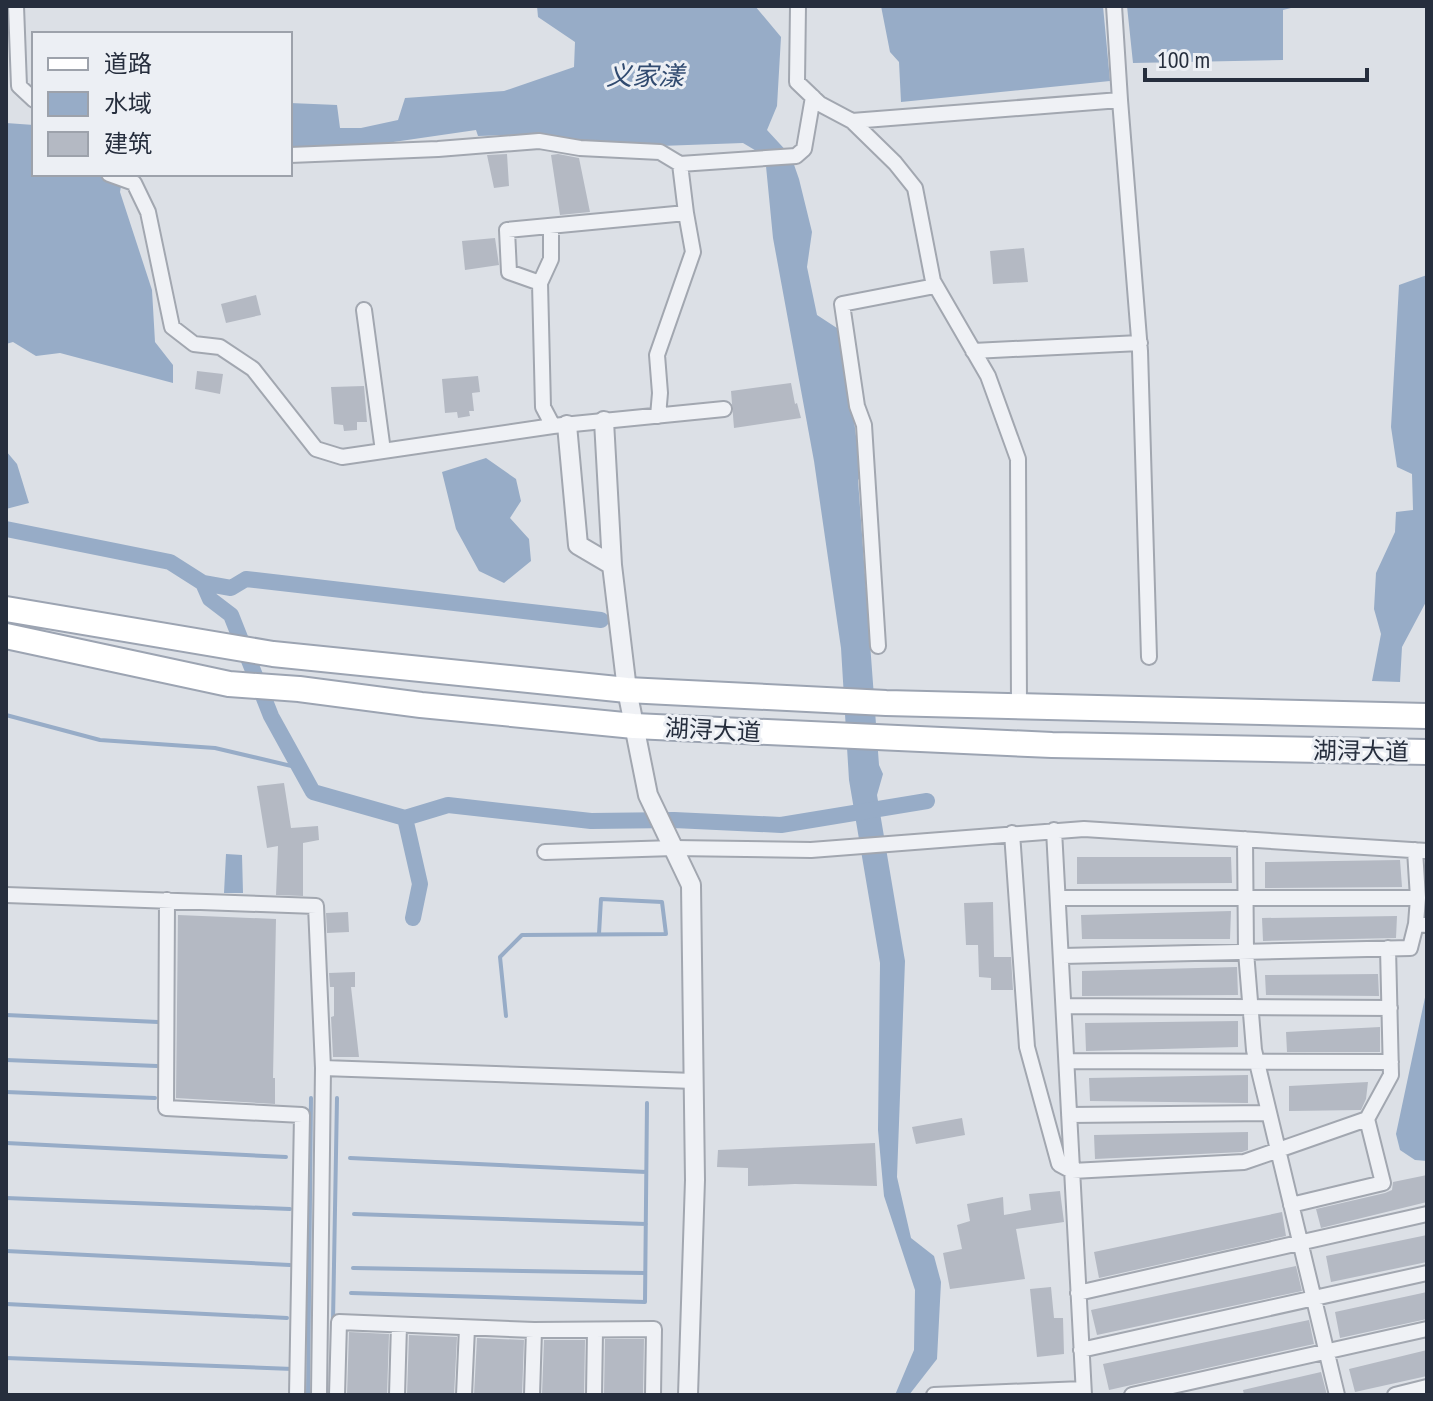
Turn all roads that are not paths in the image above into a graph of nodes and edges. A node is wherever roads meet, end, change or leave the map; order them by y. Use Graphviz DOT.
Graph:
graph roads {
  1 [pos="16,6"];
  2 [pos="798,6"];
  3 [pos="1114,6"];
  4 [pos="813,97"];
  5 [pos="32,98"];
  6 [pos="1120,100"];
  7 [pos="852,121"];
  8 [pos="292,155"];
  9 [pos="680,164"];
  10 [pos="115,176"];
  11 [pos="686,213"];
  12 [pos="551,226"];
  13 [pos="540,283"];
  14 [pos="935,286"];
  15 [pos="364,310"];
  16 [pos="1140,343"];
  17 [pos="973,351"];
  18 [pos="724,409"];
  19 [pos="658,416"];
  20 [pos="604,421"];
  21 [pos="560,425"];
  22 [pos="383,451"];
  23 [pos="612,565"];
  24 [pos="6,609"];
  25 [pos="6,636"];
  26 [pos="878,646"];
  27 [pos="1149,657"];
  28 [pos="627,690"];
  29 [pos="1019,706"];
  30 [pos="1427,716"];
  31 [pos="634,726"];
  32 [pos="1427,752"];
  33 [pos="1054,830"];
  34 [pos="1012,833"];
  35 [pos="1245,839"];
  36 [pos="674,848"];
  37 [pos="1421,850"];
  38 [pos="545,852"];
  39 [pos="6,895"];
  40 [pos="1058,898"];
  41 [pos="1246,898"];
  42 [pos="1418,898"];
  43 [pos="167,900"];
  44 [pos="1421,924"];
  45 [pos="1388,948"];
  46 [pos="1246,952"];
  47 [pos="1062,956"];
  48 [pos="1064,1006"];
  49 [pos="1251,1007"];
  50 [pos="1390,1008"];
  51 [pos="1067,1061"];
  52 [pos="1257,1062"];
  53 [pos="1391,1062"];
  54 [pos="323,1068"];
  55 [pos="694,1081"];
  56 [pos="1269,1113"];
  57 [pos="1069,1115"];
  58 [pos="1367,1119"];
  59 [pos="1278,1150"];
  60 [pos="1072,1171"];
  61 [pos="1291,1205"];
  62 [pos="1427,1214"];
  63 [pos="1300,1243"];
  64 [pos="1427,1273"];
  65 [pos="1078,1293"];
  66 [pos="1313,1298"];
  67 [pos="399,1325"];
  68 [pos="467,1328"];
  69 [pos="1427,1329"];
  70 [pos="534,1330"];
  71 [pos="595,1331"];
  72 [pos="1081,1350"];
  73 [pos="1326,1351"];
  74 [pos="1427,1387"];
  75 [pos="1084,1392"];
  76 [pos="297,1395"];
  77 [pos="319,1395"];
  78 [pos="337,1395"];
  79 [pos="397,1395"];
  80 [pos="464,1395"];
  81 [pos="532,1395"];
  82 [pos="594,1395"];
  83 [pos="653,1395"];
  84 [pos="688,1395"];
  85 [pos="934,1395"];
  86 [pos="1132,1395"];
  87 [pos="1337,1395"];
  88 [pos="1395,1395"];
  1 -- 5 [label="street"];
  2 -- 4 [label="street"];
  3 -- 6 [label="street"];
  4 -- 7 [label="street"];
  4 -- 9 [label="street"];
  6 -- 7 [label="street"];
  6 -- 16 [label="street"];
  7 -- 14 [label="street"];
  8 -- 9 [label="street"];
  9 -- 11 [label="street"];
  10 -- 22 [label="street"];
  11 -- 12 [label="street"];
  11 -- 19 [label="street"];
  12 -- 13 [label="street"];
  12 -- 13 [label="street"];
  13 -- 21 [label="street"];
  14 -- 17 [label="street"];
  14 -- 26 [label="street"];
  15 -- 22 [label="street"];
  16 -- 17 [label="street"];
  16 -- 27 [label="street"];
  17 -- 29 [label="street"];
  18 -- 19 [label="street"];
  19 -- 20 [label="street"];
  20 -- 21 [label="street"];
  20 -- 23 [label="street"];
  21 -- 22 [label="street"];
  21 -- 23 [label="street"];
  23 -- 28 [label="street"];
  24 -- 28 [label="main road, 湖浔大道"];
  25 -- 31 [label="main road, 湖浔大道"];
  28 -- 29 [label="main road, 湖浔大道"];
  28 -- 31 [label="street"];
  29 -- 30 [label="main road, 湖浔大道"];
  31 -- 32 [label="main road, 湖浔大道"];
  31 -- 36 [label="street"];
  33 -- 34 [label="street"];
  33 -- 35 [label="street"];
  33 -- 40 [label="street"];
  34 -- 36 [label="street"];
  34 -- 60 [label="street"];
  35 -- 37 [label="street"];
  35 -- 41 [label="street"];
  36 -- 38 [label="street"];
  36 -- 55 [label="street"];
  37 -- 42 [label="street"];
  39 -- 43 [label="street"];
  40 -- 41 [label="street"];
  40 -- 47 [label="street"];
  41 -- 42 [label="street"];
  41 -- 46 [label="street"];
  42 -- 44 [label="street"];
  43 -- 54 [label="street"];
  43 -- 76 [label="street"];
  44 -- 45 [label="street"];
  45 -- 46 [label="street"];
  45 -- 50 [label="street"];
  46 -- 47 [label="street"];
  46 -- 49 [label="street"];
  47 -- 48 [label="street"];
  48 -- 49 [label="street"];
  48 -- 51 [label="street"];
  49 -- 50 [label="street"];
  49 -- 52 [label="street"];
  50 -- 53 [label="street"];
  51 -- 52 [label="street"];
  51 -- 57 [label="street"];
  52 -- 53 [label="street"];
  52 -- 56 [label="street"];
  53 -- 58 [label="street"];
  54 -- 55 [label="street"];
  54 -- 77 [label="street"];
  55 -- 84 [label="street"];
  56 -- 57 [label="street"];
  56 -- 59 [label="street"];
  57 -- 60 [label="street"];
  58 -- 59 [label="street"];
  58 -- 61 [label="street"];
  59 -- 60 [label="street"];
  59 -- 61 [label="street"];
  60 -- 65 [label="street"];
  61 -- 63 [label="street"];
  62 -- 63 [label="street"];
  63 -- 65 [label="street"];
  63 -- 66 [label="street"];
  64 -- 66 [label="street"];
  65 -- 72 [label="street"];
  66 -- 72 [label="street"];
  66 -- 73 [label="street"];
  67 -- 68 [label="street"];
  67 -- 78 [label="street"];
  67 -- 79 [label="street"];
  68 -- 70 [label="street"];
  68 -- 80 [label="street"];
  69 -- 73 [label="street"];
  70 -- 71 [label="street"];
  70 -- 81 [label="street"];
  71 -- 82 [label="street"];
  71 -- 83 [label="street"];
  72 -- 75 [label="street"];
  73 -- 86 [label="street"];
  73 -- 87 [label="street"];
  74 -- 88 [label="street"];
  75 -- 85 [label="street"];
}
